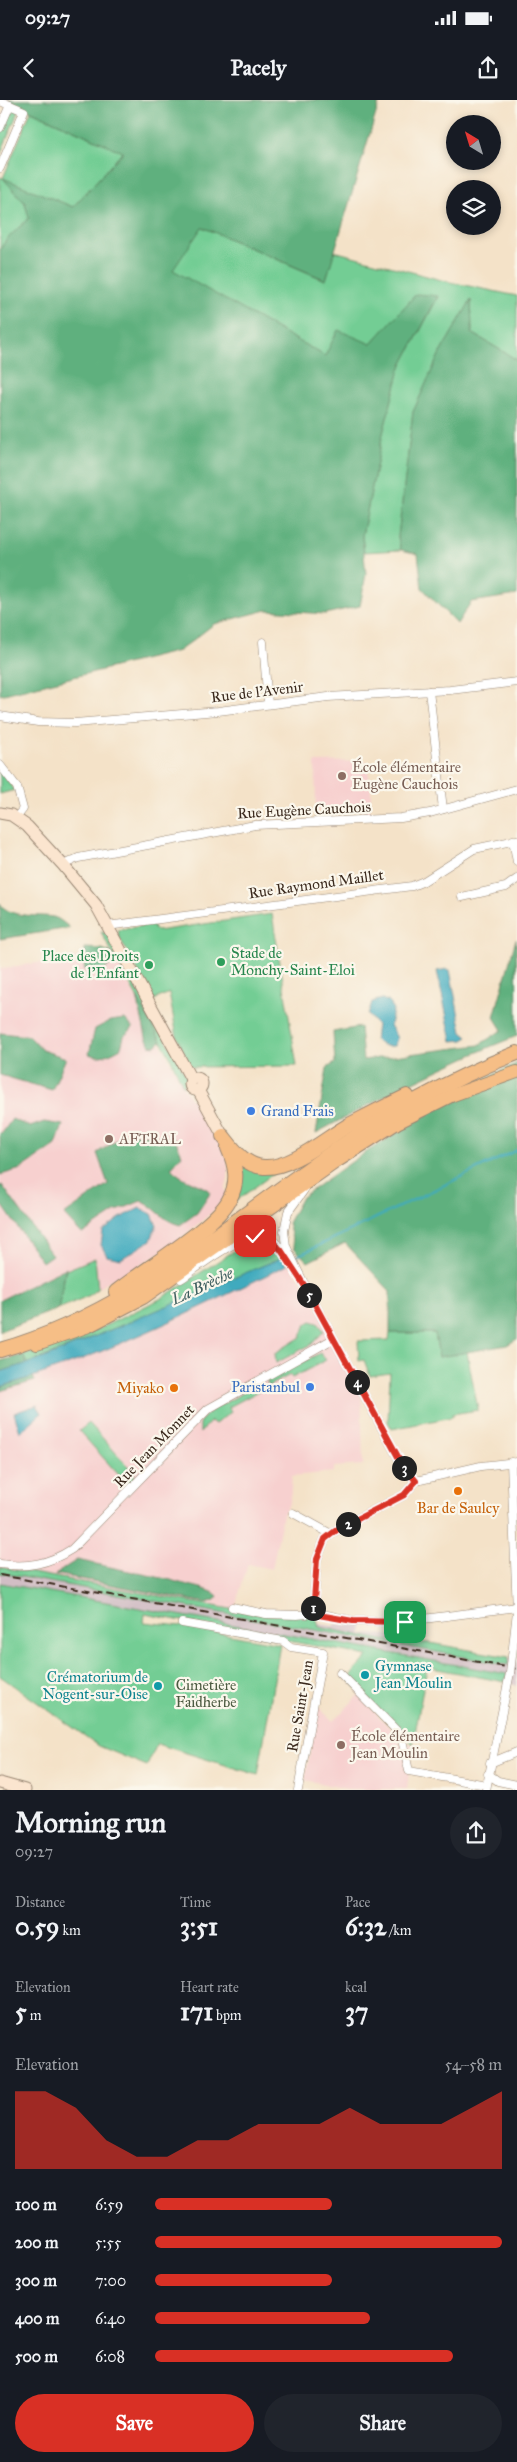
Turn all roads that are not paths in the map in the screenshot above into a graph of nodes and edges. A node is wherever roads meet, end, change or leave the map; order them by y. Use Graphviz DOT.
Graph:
graph roads {
  1 [pos="0,101"];
  2 [pos="10,105"];
  3 [pos="0,128"];
  4 [pos="0,168"];
  5 [pos="263,642"];
  6 [pos="517,682"];
  7 [pos="429,691"];
  8 [pos="268,704"];
  9 [pos="0,716"];
  10 [pos="0,765"];
  11 [pos="517,789"];
  12 [pos="23,807"];
  13 [pos="443,809"];
  14 [pos="0,813"];
  15 [pos="16,818"];
  16 [pos="29,829"];
  17 [pos="515,840"];
  18 [pos="517,862"];
  19 [pos="63,865"];
  20 [pos="517,879"];
  21 [pos="462,897"];
  22 [pos="108,926"];
  23 [pos="517,1044"];
  24 [pos="517,1053"];
  25 [pos="517,1072"];
  26 [pos="426,1086"];
  27 [pos="380,1133"];
  28 [pos="223,1136"];
  29 [pos="286,1252"];
  30 [pos="116,1292"];
  31 [pos="134,1303"];
  32 [pos="333,1339"];
  33 [pos="0,1340"];
  34 [pos="0,1352"];
  35 [pos="514,1462"];
  36 [pos="416,1481"];
  37 [pos="294,1514"];
  38 [pos="331,1534"];
  39 [pos="516,1536"];
  40 [pos="0,1564"];
  41 [pos="517,1600"];
  42 [pos="232,1607"];
  43 [pos="517,1607"];
  44 [pos="313,1614"];
  45 [pos="182,1623"];
  46 [pos="340,1673"];
  47 [pos="517,1752"];
  48 [pos="490,1763"];
  49 [pos="488,1774"];
  50 [pos="0,1783"];
  51 [pos="517,1785"];
  52 [pos="483,1787"];
  53 [pos="25,1790"];
  54 [pos="298,1790"];
  1 -- 2 [label="street"];
  2 -- 3 [label="street"];
  2 -- 4 [label="street"];
  5 -- 8 [label="street"];
  6 -- 7 [label="street, Rue de l'Avenir"];
  7 -- 8 [label="street, Rue de l'Avenir"];
  7 -- 13 [label="street"];
  8 -- 9 [label="street, Rue de l'Avenir"];
  10 -- 12 [label="street"];
  11 -- 13 [label="street, Rue Eugène Cauchois"];
  12 -- 15 [label="street"];
  12 -- 16 [label="street"];
  13 -- 19 [label="street, Rue Eugène Cauchois"];
  14 -- 15 [label="street"];
  15 -- 16 [label="street"];
  16 -- 19 [label="street"];
  17 -- 18 [label="street"];
  17 -- 22 [label="street, Rue Raymond Maillet"];
  19 -- 22 [label="street"];
  20 -- 21 [label="street"];
  22 -- 28 [label="street"];
  23 -- 26 [label="highway"];
  24 -- 34 [label="highway"];
  25 -- 27 [label="main road"];
  26 -- 28 [label="highway"];
  26 -- 30 [label="highway"];
  27 -- 29 [label="street"];
  27 -- 31 [label="main road"];
  28 -- 30 [label="highway"];
  29 -- 31 [label="street"];
  29 -- 32 [label="street"];
  30 -- 33 [label="highway"];
  31 -- 34 [label="main road"];
  32 -- 36 [label="street"];
  32 -- 40 [label="street, Rue Jean Monnet"];
  35 -- 36 [label="street"];
  35 -- 39 [label="street"];
  36 -- 38 [label="street"];
  37 -- 38 [label="street"];
  38 -- 44 [label="street"];
  39 -- 41 [label="street"];
  41 -- 43 [label="street"];
  42 -- 44 [label="street"];
  43 -- 44 [label="street"];
  43 -- 48 [label="street, bridge"];
  45 -- 54 [label="street, Rue Saint-Jean"];
  46 -- 52 [label="street"];
  47 -- 48 [label="street"];
  48 -- 49 [label="street"];
  49 -- 51 [label="street"];
  49 -- 52 [label="street"];
  50 -- 53 [label="street"];
}
